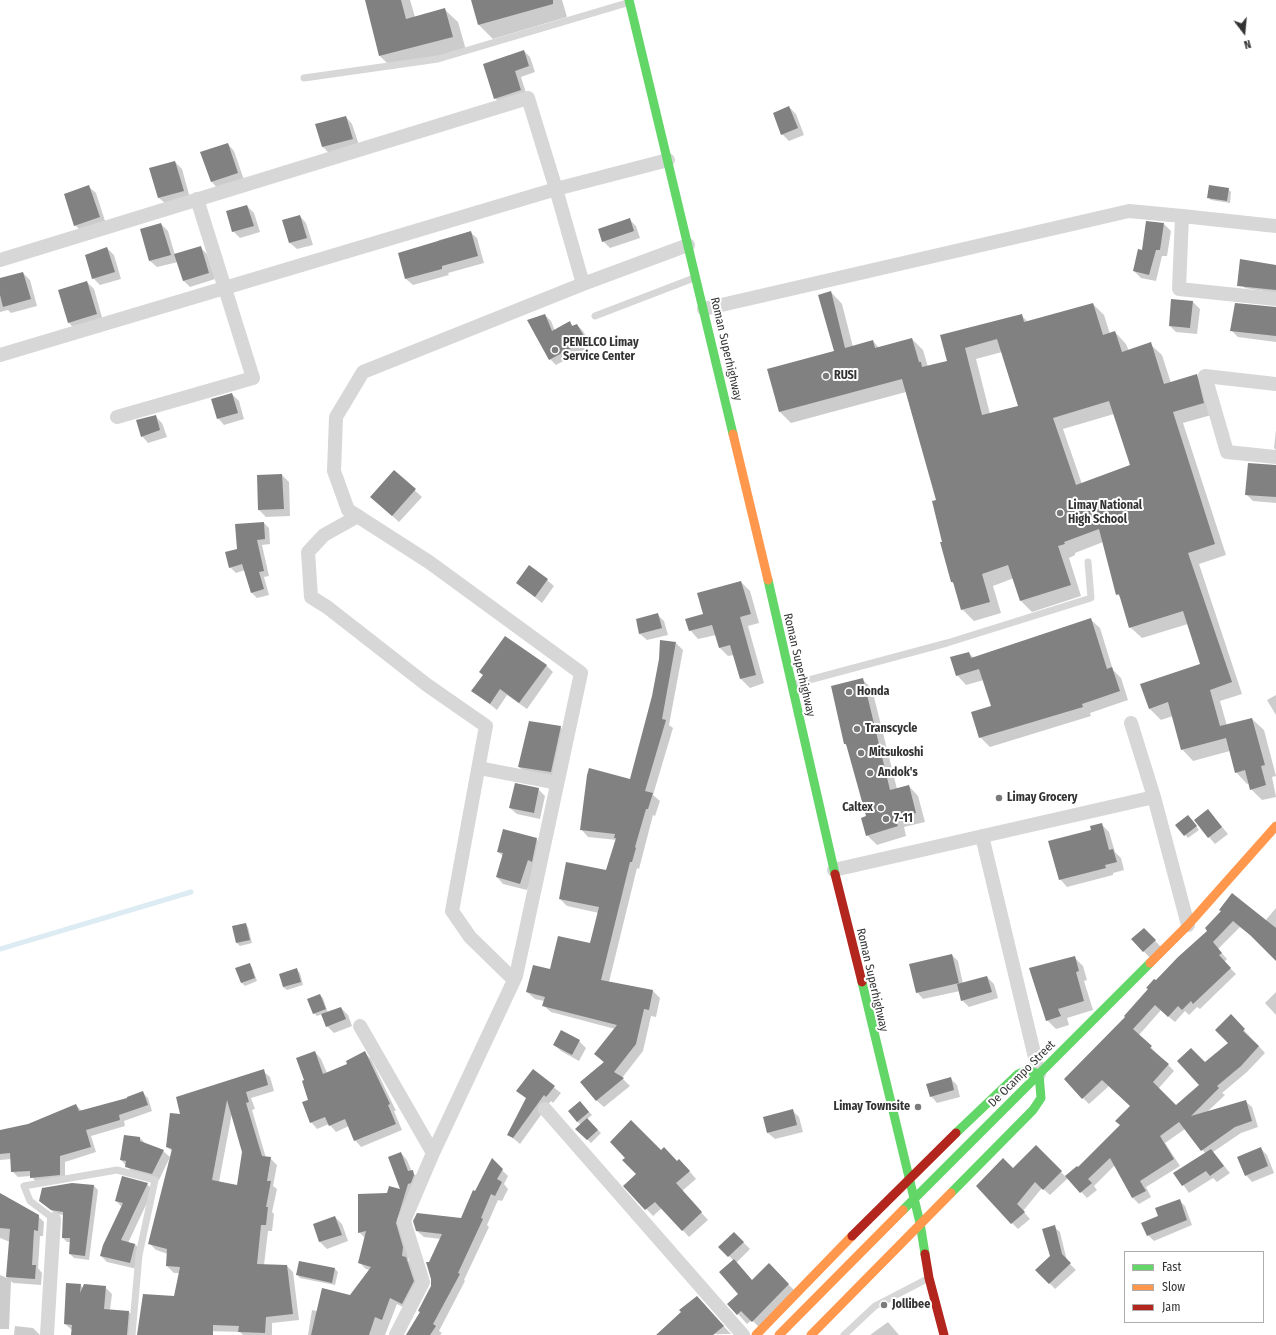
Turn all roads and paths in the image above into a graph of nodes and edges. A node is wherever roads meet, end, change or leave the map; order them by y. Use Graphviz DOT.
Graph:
graph roads {
  1 [pos="629,1"];
  2 [pos="304,78"];
  3 [pos="668,160"];
  4 [pos="556,189"];
  5 [pos="197,199"];
  6 [pos="1182,216"];
  7 [pos="1276,226"];
  8 [pos="688,245"];
  9 [pos="0,260"];
  10 [pos="696,277"];
  11 [pos="583,284"];
  12 [pos="225,289"];
  13 [pos="1276,300"];
  14 [pos="704,309"];
  15 [pos="595,316"];
  16 [pos="0,355"];
  17 [pos="1276,384"];
  18 [pos="117,417"];
  19 [pos="1276,458"];
  20 [pos="358,516"];
  21 [pos="1088,562"];
  22 [pos="792,685"];
  23 [pos="1131,722"];
  24 [pos="478,768"];
  25 [pos="557,783"];
  26 [pos="1154,797"];
  27 [pos="1276,826"];
  28 [pos="982,836"];
  29 [pos="834,870"];
  30 [pos="1188,925"];
  31 [pos="514,980"];
  32 [pos="360,1026"];
  33 [pos="1035,1078"];
  34 [pos="545,1109"];
  35 [pos="432,1153"];
  36 [pos="908,1180"];
  37 [pos="54,1219"];
  38 [pos="920,1223"];
  39 [pos="929,1278"];
  40 [pos="47,1335"];
  41 [pos="132,1335"];
  42 [pos="396,1335"];
  43 [pos="743,1335"];
  44 [pos="756,1335"];
  45 [pos="780,1335"];
  46 [pos="811,1335"];
  47 [pos="844,1335"];
  48 [pos="944,1335"];
  1 -- 2 [label="lane"];
  1 -- 3 [label="main road, Roman Superhighway"];
  3 -- 4 [label="street"];
  3 -- 8 [label="main road, Roman Superhighway"];
  4 -- 5 [label="street"];
  4 -- 11 [label="street"];
  4 -- 12 [label="street"];
  5 -- 9 [label="street"];
  5 -- 12 [label="street"];
  6 -- 7 [label="street"];
  6 -- 13 [label="street"];
  6 -- 14 [label="street"];
  8 -- 10 [label="main road, Roman Superhighway"];
  8 -- 11 [label="street"];
  10 -- 14 [label="main road, Roman Superhighway"];
  10 -- 15 [label="lane"];
  11 -- 20 [label="street"];
  12 -- 16 [label="street"];
  12 -- 18 [label="street"];
  14 -- 22 [label="main road, Roman Superhighway"];
  17 -- 19 [label="street"];
  20 -- 24 [label="street"];
  20 -- 25 [label="street"];
  21 -- 22 [label="lane"];
  22 -- 29 [label="main road, Roman Superhighway"];
  23 -- 26 [label="street"];
  24 -- 25 [label="street"];
  24 -- 31 [label="street"];
  25 -- 31 [label="street"];
  26 -- 28 [label="street"];
  26 -- 30 [label="street"];
  27 -- 30 [label="main road, De Ocampo Street"];
  28 -- 29 [label="street"];
  28 -- 33 [label="street"];
  29 -- 36 [label="main road, Roman Superhighway"];
  30 -- 33 [label="main road, De Ocampo Street"];
  31 -- 35 [label="street"];
  32 -- 35 [label="street"];
  33 -- 36 [label="main road"];
  33 -- 38 [label="main road"];
  33 -- 45 [label="main road, De Ocampo Street"];
  34 -- 43 [label="street"];
  35 -- 42 [label="street"];
  36 -- 38 [label="main road, Roman Superhighway"];
  36 -- 44 [label="main road"];
  37 -- 40 [label="street"];
  37 -- 41 [label="lane"];
  38 -- 39 [label="main road, Roman Superhighway"];
  38 -- 46 [label="main road"];
  39 -- 47 [label="lane"];
  39 -- 48 [label="main road, Roman Superhighway"];
}
